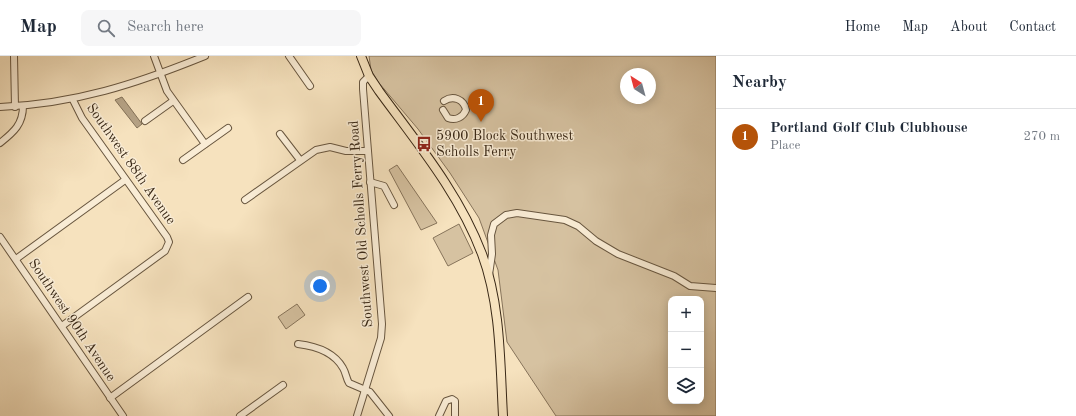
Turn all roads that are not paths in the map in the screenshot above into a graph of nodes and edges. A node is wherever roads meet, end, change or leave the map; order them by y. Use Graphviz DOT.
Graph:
graph roads {
  1 [pos="14,56"];
  2 [pos="154,56"];
  3 [pos="205,56"];
  4 [pos="289,56"];
  5 [pos="361,56"];
  6 [pos="161,72"];
  7 [pos="369,76"];
  8 [pos="310,86"];
  9 [pos="73,100"];
  10 [pos="173,101"];
  11 [pos="444,101"];
  12 [pos="23,106"];
  13 [pos="0,107"];
  14 [pos="15,107"];
  15 [pos="443,110"];
  16 [pos="145,122"];
  17 [pos="228,128"];
  18 [pos="280,134"];
  19 [pos="0,142"];
  20 [pos="205,144"];
  21 [pos="367,151"];
  22 [pos="183,160"];
  23 [pos="300,160"];
  24 [pos="125,180"];
  25 [pos="370,182"];
  26 [pos="245,200"];
  27 [pos="394,205"];
  28 [pos="0,237"];
  29 [pos="16,259"];
  30 [pos="489,279"];
  31 [pos="716,288"];
  32 [pos="248,297"];
  33 [pos="62,326"];
  34 [pos="298,344"];
  35 [pos="283,385"];
  36 [pos="366,389"];
  37 [pos="110,398"];
  38 [pos="123,416"];
  39 [pos="240,416"];
  40 [pos="356,416"];
  41 [pos="389,416"];
  42 [pos="439,416"];
  43 [pos="455,416"];
  44 [pos="503,416"];
  1 -- 14 [label="street"];
  2 -- 6 [label="street"];
  3 -- 6 [label="street"];
  4 -- 8 [label="street"];
  5 -- 7 [label="main road"];
  6 -- 9 [label="street"];
  6 -- 10 [label="street"];
  7 -- 21 [label="street, Southwest Old Scholls Ferry Road"];
  7 -- 30 [label="main road"];
  9 -- 12 [label="street"];
  9 -- 24 [label="street, Southwest 88th Avenue"];
  10 -- 16 [label="street"];
  10 -- 20 [label="street"];
  11 -- 15 [label="street"];
  12 -- 14 [label="street"];
  12 -- 19 [label="street"];
  13 -- 14 [label="street"];
  17 -- 20 [label="street"];
  18 -- 23 [label="street"];
  20 -- 22 [label="street"];
  21 -- 23 [label="street"];
  21 -- 25 [label="street, Southwest Old Scholls Ferry Road"];
  23 -- 26 [label="street"];
  24 -- 29 [label="street"];
  24 -- 33 [label="street, Southwest 88th Avenue"];
  25 -- 27 [label="street"];
  25 -- 36 [label="street, Southwest Old Scholls Ferry Road"];
  28 -- 29 [label="street, Southwest 90th Avenue"];
  29 -- 33 [label="street, Southwest 90th Avenue"];
  30 -- 31 [label="street"];
  30 -- 44 [label="main road"];
  32 -- 37 [label="street"];
  33 -- 37 [label="street, Southwest 90th Avenue"];
  34 -- 36 [label="street"];
  35 -- 39 [label="street"];
  36 -- 40 [label="street, Southwest Old Scholls Ferry Road"];
  36 -- 41 [label="street"];
  37 -- 38 [label="street, Southwest 90th Avenue"];
  42 -- 43 [label="street"];
}
